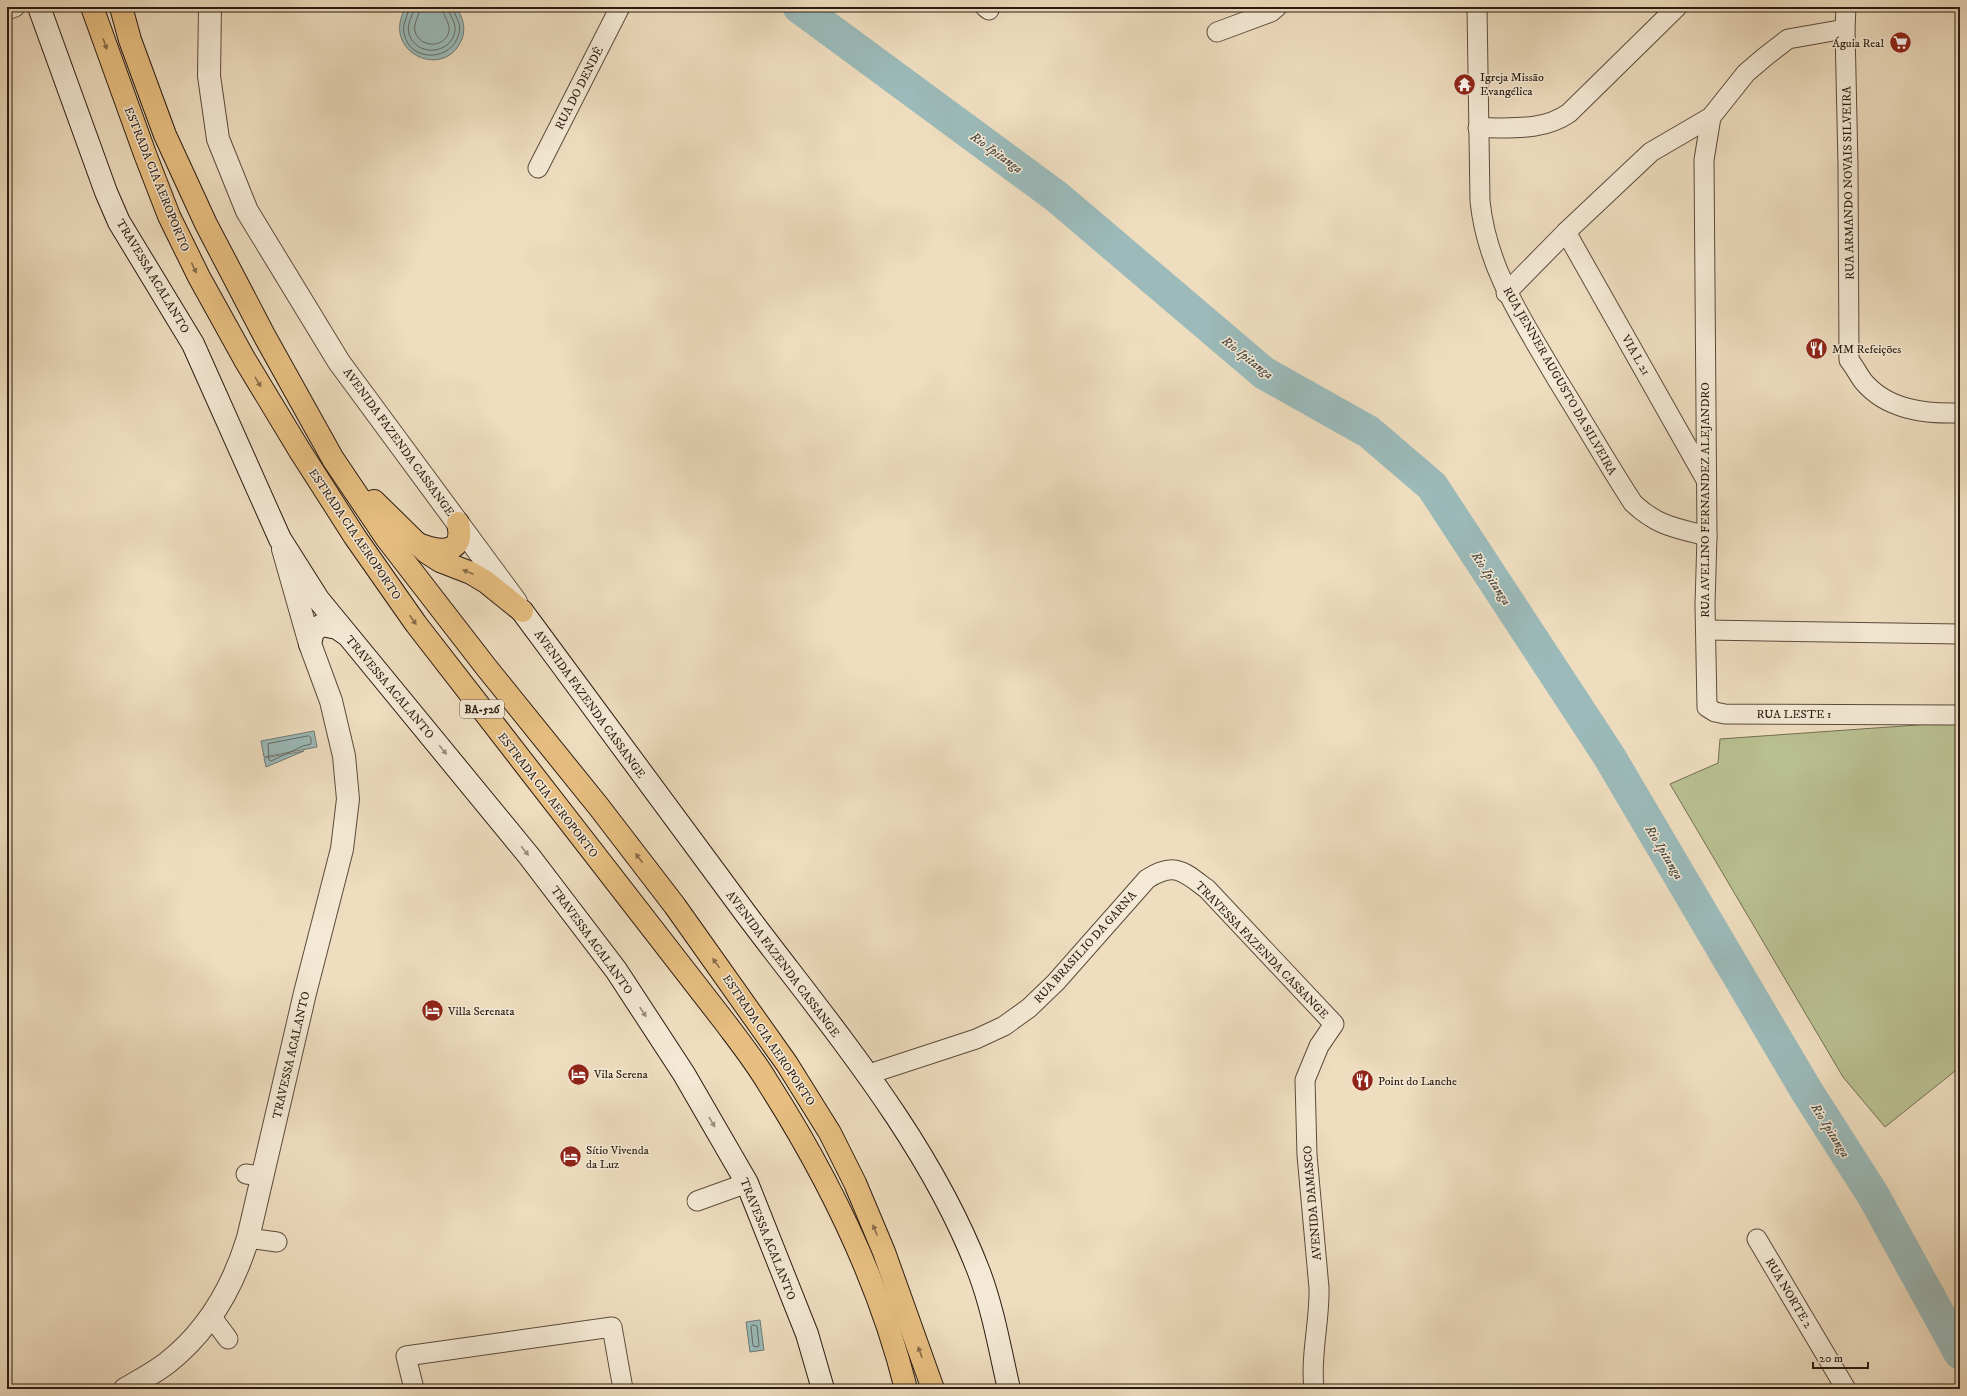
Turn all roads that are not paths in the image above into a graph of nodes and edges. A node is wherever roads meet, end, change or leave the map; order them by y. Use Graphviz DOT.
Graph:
graph roads {
  1 [pos="15,7"];
  2 [pos="39,7"];
  3 [pos="92,7"];
  4 [pos="120,7"];
  5 [pos="210,7"];
  6 [pos="620,7"];
  7 [pos="1277,7"];
  8 [pos="1477,7"];
  9 [pos="1676,7"];
  10 [pos="1846,7"];
  11 [pos="7,10"];
  12 [pos="1845,29"];
  13 [pos="1217,32"];
  14 [pos="1710,117"];
  15 [pos="1478,128"];
  16 [pos="538,168"];
  17 [pos="1566,232"];
  18 [pos="1506,293"];
  19 [pos="1960,414"];
  20 [pos="333,459"];
  21 [pos="1706,479"];
  22 [pos="458,523"];
  23 [pos="1707,536"];
  24 [pos="280,539"];
  25 [pos="417,543"];
  26 [pos="522,611"];
  27 [pos="1706,630"];
  28 [pos="346,634"];
  29 [pos="1960,634"];
  30 [pos="310,644"];
  31 [pos="1960,715"];
  32 [pos="1147,879"];
  33 [pos="1334,1024"];
  34 [pos="866,1074"];
  35 [pos="747,1182"];
  36 [pos="697,1201"];
  37 [pos="248,1238"];
  38 [pos="1757,1239"];
  39 [pos="277,1242"];
  40 [pos="199,1325"];
  41 [pos="228,1339"];
  42 [pos="125,1389"];
  43 [pos="414,1389"];
  44 [pos="623,1389"];
  45 [pos="823,1389"];
  46 [pos="906,1389"];
  47 [pos="933,1389"];
  48 [pos="1009,1389"];
  49 [pos="1314,1389"];
  50 [pos="1846,1389"];
  1 -- 11 [label="street"];
  2 -- 24 [label="main road, TRAVESSA ACALANTO"];
  3 -- 46 [label="highway, ESTRADA CIA AEROPORTO / BA-526, one-way"];
  4 -- 20 [label="highway, ESTRADA CIA AEROPORTO / BA-526"];
  5 -- 22 [label="main road, AVENIDA FAZENDA CASSANGE"];
  6 -- 16 [label="street, RUA DO DENDÊ"];
  7 -- 13 [label="street"];
  8 -- 15 [label="street, RUA JENNER AUGUSTO DA SILVEIRA"];
  9 -- 15 [label="street"];
  10 -- 12 [label="street, RUA ARMANDO NOVAIS SILVEIRA"];
  12 -- 14 [label="street"];
  12 -- 19 [label="street, RUA ARMANDO NOVAIS SILVEIRA"];
  14 -- 17 [label="street"];
  14 -- 21 [label="street, RUA AVELINO FERNANDEZ ALEJANDRO"];
  15 -- 18 [label="street, RUA JENNER AUGUSTO DA SILVEIRA"];
  17 -- 18 [label="street"];
  17 -- 21 [label="street, VIA L 21"];
  18 -- 23 [label="street, RUA JENNER AUGUSTO DA SILVEIRA"];
  20 -- 25 [label="highway"];
  47 -- 20 [label="highway, ESTRADA CIA AEROPORTO / BA-526, one-way"];
  21 -- 23 [label="street, RUA AVELINO FERNANDEZ ALEJANDRO"];
  22 -- 25 [label="highway"];
  22 -- 26 [label="main road, AVENIDA FAZENDA CASSANGE"];
  23 -- 27 [label="street, RUA AVELINO FERNANDEZ ALEJANDRO"];
  24 -- 28 [label="main road, TRAVESSA ACALANTO"];
  24 -- 30 [label="main road, TRAVESSA ACALANTO"];
  26 -- 25 [label="highway, one-way"];
  26 -- 34 [label="main road, AVENIDA FAZENDA CASSANGE"];
  27 -- 29 [label="street, RUA AVELINO FERNANDEZ ALEJANDRO"];
  27 -- 31 [label="street, RUA LESTE 1"];
  28 -- 30 [label="main road"];
  28 -- 35 [label="main road, TRAVESSA ACALANTO, one-way"];
  30 -- 37 [label="main road, TRAVESSA ACALANTO"];
  32 -- 33 [label="street, TRAVESSA FAZENDA CASSANGE"];
  32 -- 34 [label="street, RUA BRASILIO DA GARNA"];
  33 -- 49 [label="street, AVENIDA DAMASCO"];
  34 -- 48 [label="main road, AVENIDA FAZENDA CASSANGE"];
  35 -- 36 [label="street"];
  35 -- 45 [label="main road, TRAVESSA ACALANTO"];
  37 -- 39 [label="street"];
  37 -- 40 [label="main road, TRAVESSA ACALANTO"];
  38 -- 50 [label="street, RUA NORTE 2"];
  40 -- 41 [label="street"];
  40 -- 42 [label="main road, TRAVESSA ACALANTO"];
  43 -- 44 [label="street"];
}
